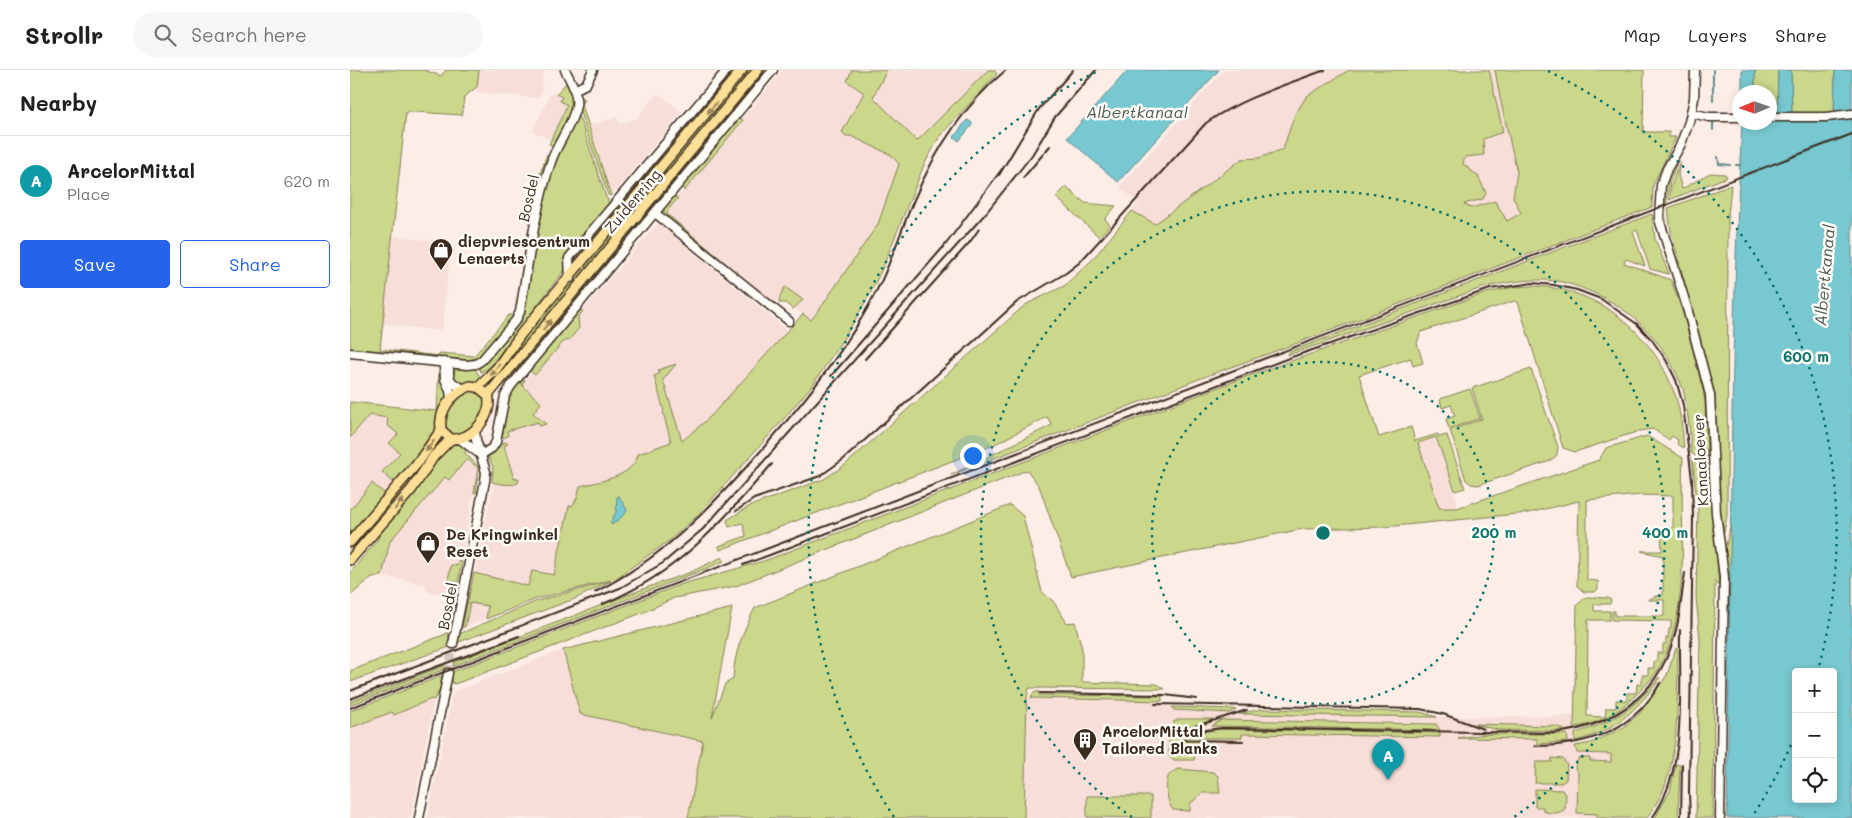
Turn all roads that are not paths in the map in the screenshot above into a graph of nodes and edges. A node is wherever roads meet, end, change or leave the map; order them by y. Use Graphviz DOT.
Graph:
graph roads {
  1 [pos="565,70"];
  2 [pos="593,70"];
  3 [pos="726,70"];
  4 [pos="742,70"];
  5 [pos="758,70"];
  6 [pos="773,70"];
  7 [pos="1696,70"];
  8 [pos="574,90"];
  9 [pos="1691,114"];
  10 [pos="1852,114"];
  11 [pos="1732,117"];
  12 [pos="1777,117"];
  13 [pos="655,213"];
  14 [pos="570,278"];
  15 [pos="789,321"];
  16 [pos="350,353"];
  17 [pos="447,363"];
  18 [pos="478,387"];
  19 [pos="463,388"];
  20 [pos="488,395"];
  21 [pos="451,398"];
  22 [pos="441,430"];
  23 [pos="475,430"];
  24 [pos="456,439"];
  25 [pos="481,455"];
  26 [pos="350,542"];
  27 [pos="350,560"];
  28 [pos="453,644"];
  29 [pos="448,673"];
  30 [pos="420,818"];
  31 [pos="1720,818"];
  1 -- 8 [label="street"];
  2 -- 8 [label="street"];
  3 -- 14 [label="street, Zuiderring"];
  4 -- 14 [label="main road, Zuiderring, one-way"];
  20 -- 5 [label="main road, Zuiderring, one-way"];
  6 -- 13 [label="street, Zuiderring"];
  7 -- 9 [label="street, Kanaaloever"];
  8 -- 17 [label="street, Bosdel"];
  9 -- 11 [label="street"];
  9 -- 31 [label="street, Kanaaloever"];
  10 -- 12 [label="street"];
  13 -- 15 [label="street, Zuiderring"];
  13 -- 25 [label="street, Zuiderring"];
  14 -- 18 [label="main road, Zuiderring, one-way"];
  16 -- 17 [label="street, Bosdel"];
  17 -- 19 [label="street"];
  17 -- 21 [label="street"];
  18 -- 19 [label="main road"];
  18 -- 20 [label="main road"];
  19 -- 21 [label="main road"];
  20 -- 23 [label="main road, Zuiderring"];
  21 -- 22 [label="main road"];
  22 -- 24 [label="main road"];
  22 -- 26 [label="main road, one-way"];
  23 -- 24 [label="main road, Zuiderring"];
  23 -- 25 [label="street, Bosdel"];
  24 -- 25 [label="street"];
  27 -- 24 [label="main road, Zuiderring, one-way"];
  25 -- 28 [label="street, Bosdel"];
  29 -- 30 [label="street"];
}
